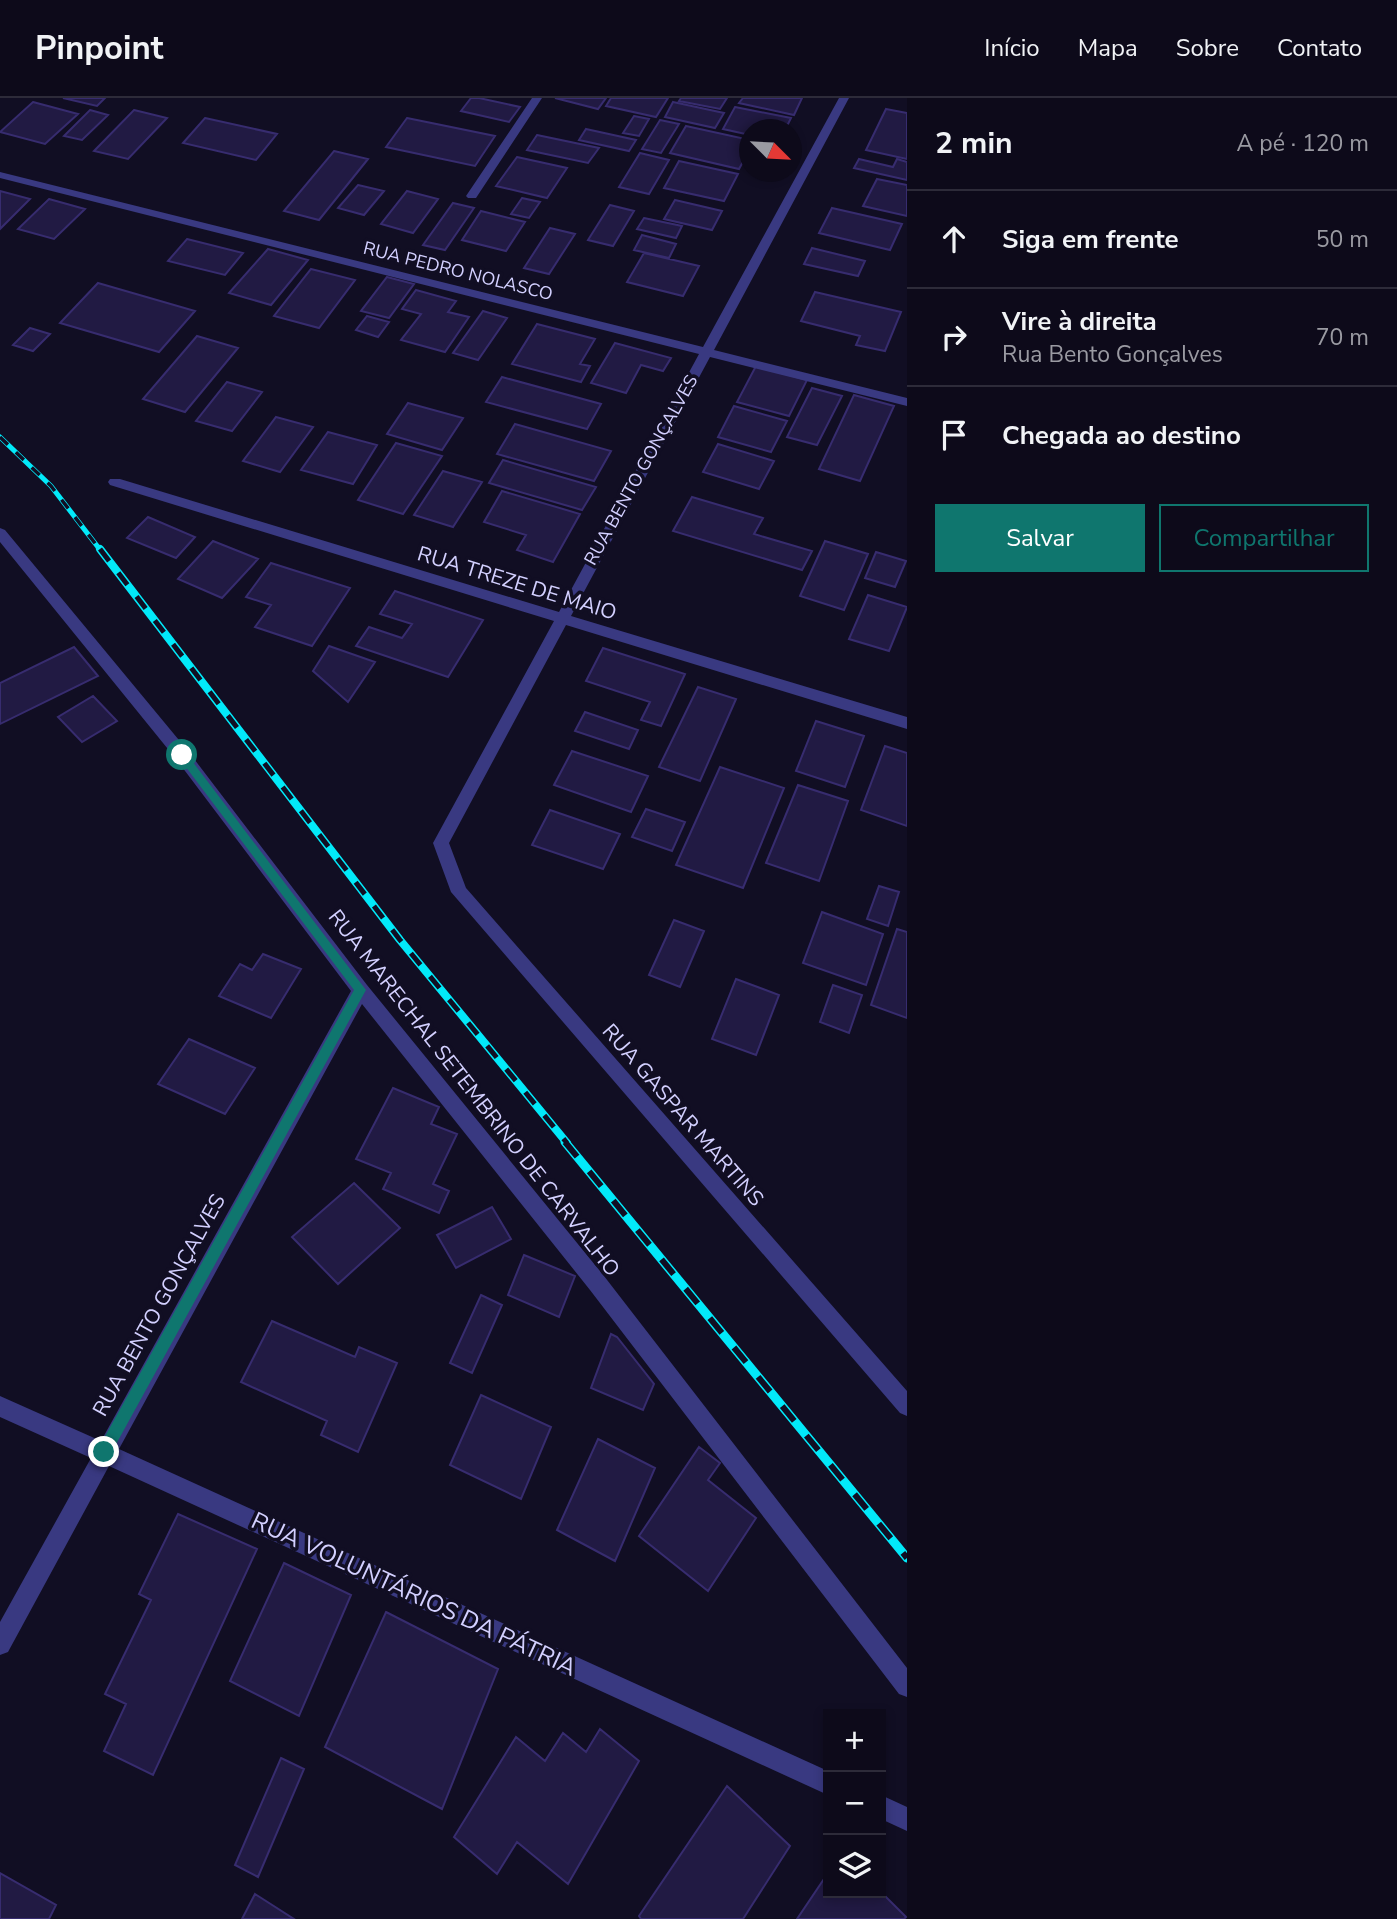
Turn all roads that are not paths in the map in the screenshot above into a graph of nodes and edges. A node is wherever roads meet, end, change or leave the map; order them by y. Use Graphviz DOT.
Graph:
graph roads {
  1 [pos="537,98"];
  2 [pos="844,98"];
  3 [pos="0,175"];
  4 [pos="472,195"];
  5 [pos="706,350"];
  6 [pos="907,401"];
  7 [pos="115,482"];
  8 [pos="0,533"];
  9 [pos="561,618"];
  10 [pos="907,723"];
  11 [pos="441,843"];
  12 [pos="361,990"];
  13 [pos="0,1406"];
  14 [pos="907,1406"];
  15 [pos="104,1452"];
  16 [pos="0,1644"];
  17 [pos="907,1686"];
  18 [pos="823,1781"];
  19 [pos="886,1809"];
  20 [pos="907,1819"];
  1 -- 4 [label="street"];
  2 -- 5 [label="street, RUA BENTO GONÇALVES"];
  3 -- 5 [label="street, RUA PEDRO NOLASCO"];
  5 -- 6 [label="street, RUA PEDRO NOLASCO"];
  5 -- 9 [label="street, RUA BENTO GONÇALVES"];
  7 -- 9 [label="street, RUA TREZE DE MAIO"];
  8 -- 12 [label="street, RUA MARECHAL SETEMBRINO DE CARVALHO"];
  9 -- 10 [label="street, RUA TREZE DE MAIO"];
  9 -- 11 [label="street, RUA BENTO GONÇALVES"];
  11 -- 14 [label="street, RUA GASPAR MARTINS"];
  12 -- 15 [label="street, RUA BENTO GONÇALVES"];
  12 -- 17 [label="street, RUA MARECHAL SETEMBRINO DE CARVALHO"];
  13 -- 15 [label="street, RUA VOLUNTÁRIOS DA PÁTRIA"];
  15 -- 16 [label="street, RUA BENTO GONÇALVES"];
  15 -- 18 [label="street, RUA VOLUNTÁRIOS DA PÁTRIA"];
  19 -- 20 [label="street"];
}
